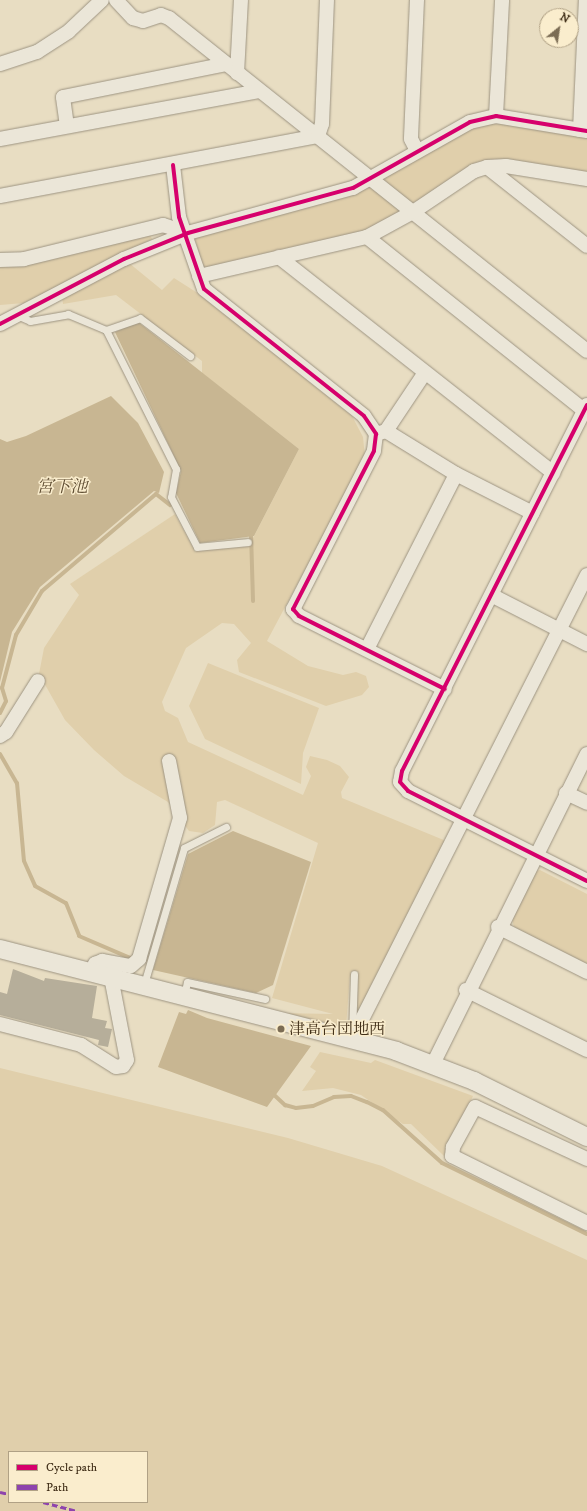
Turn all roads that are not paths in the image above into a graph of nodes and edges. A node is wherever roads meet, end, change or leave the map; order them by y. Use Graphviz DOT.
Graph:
graph roads {
  1 [pos="102,0"];
  2 [pos="116,0"];
  3 [pos="241,0"];
  4 [pos="327,0"];
  5 [pos="417,0"];
  6 [pos="502,0"];
  7 [pos="586,0"];
  8 [pos="0,64"];
  9 [pos="226,64"];
  10 [pos="237,73"];
  11 [pos="259,91"];
  12 [pos="496,116"];
  13 [pos="67,126"];
  14 [pos="584,131"];
  15 [pos="318,136"];
  16 [pos="0,139"];
  17 [pos="417,151"];
  18 [pos="172,164"];
  19 [pos="487,167"];
  20 [pos="369,177"];
  21 [pos="587,180"];
  22 [pos="0,196"];
  23 [pos="413,212"];
  24 [pos="188,233"];
  25 [pos="367,237"];
  26 [pos="587,246"];
  27 [pos="279,257"];
  28 [pos="0,260"];
  29 [pos="199,276"];
  30 [pos="19,316"];
  31 [pos="0,324"];
  32 [pos="106,330"];
  33 [pos="587,351"];
  34 [pos="190,356"];
  35 [pos="424,374"];
  36 [pos="586,408"];
  37 [pos="381,432"];
  38 [pos="553,473"];
  39 [pos="456,474"];
  40 [pos="532,513"];
  41 [pos="248,542"];
  42 [pos="587,575"];
  43 [pos="492,596"];
  44 [pos="559,630"];
  45 [pos="587,644"];
  46 [pos="367,649"];
  47 [pos="38,680"];
  48 [pos="445,689"];
  49 [pos="0,736"];
  50 [pos="587,754"];
  51 [pos="169,762"];
  52 [pos="566,793"];
  53 [pos="587,803"];
  54 [pos="463,818"];
  55 [pos="226,827"];
  56 [pos="535,854"];
  57 [pos="587,881"];
  58 [pos="498,927"];
  59 [pos="0,949"];
  60 [pos="92,972"];
  61 [pos="587,972"];
  62 [pos="354,974"];
  63 [pos="111,977"];
  64 [pos="144,984"];
  65 [pos="466,990"];
  66 [pos="184,996"];
  67 [pos="265,999"];
  68 [pos="0,1024"];
  69 [pos="352,1039"];
  70 [pos="587,1050"];
  71 [pos="433,1064"];
  72 [pos="587,1137"];
  73 [pos="587,1160"];
  74 [pos="587,1223"];
  1 -- 8 [label="street"];
  2 -- 9 [label="street"];
  3 -- 10 [label="street"];
  4 -- 15 [label="street"];
  5 -- 17 [label="street"];
  6 -- 12 [label="street"];
  7 -- 14 [label="street"];
  9 -- 10 [label="street"];
  9 -- 13 [label="street"];
  10 -- 11 [label="street"];
  11 -- 13 [label="street"];
  11 -- 15 [label="street"];
  12 -- 14 [label="street"];
  12 -- 17 [label="street"];
  13 -- 16 [label="street"];
  15 -- 18 [label="street"];
  15 -- 20 [label="street"];
  17 -- 20 [label="street"];
  18 -- 22 [label="street"];
  18 -- 24 [label="street"];
  19 -- 21 [label="street"];
  19 -- 23 [label="street"];
  19 -- 26 [label="street"];
  20 -- 23 [label="street"];
  20 -- 24 [label="street"];
  23 -- 25 [label="street"];
  23 -- 33 [label="street"];
  24 -- 28 [label="street"];
  24 -- 29 [label="street"];
  24 -- 30 [label="street"];
  25 -- 27 [label="street"];
  25 -- 36 [label="street"];
  27 -- 29 [label="street"];
  27 -- 35 [label="street"];
  29 -- 37 [label="street"];
  30 -- 31 [label="street"];
  30 -- 32 [label="lane"];
  32 -- 34 [label="lane"];
  32 -- 41 [label="lane"];
  35 -- 37 [label="street"];
  35 -- 38 [label="street"];
  36 -- 38 [label="street"];
  37 -- 39 [label="street"];
  37 -- 46 [label="street"];
  38 -- 40 [label="street"];
  39 -- 40 [label="street"];
  39 -- 46 [label="street"];
  40 -- 43 [label="street"];
  42 -- 44 [label="street"];
  43 -- 44 [label="street"];
  43 -- 48 [label="street"];
  44 -- 45 [label="street"];
  44 -- 54 [label="street"];
  46 -- 48 [label="street"];
  47 -- 49 [label="street"];
  48 -- 54 [label="street"];
  50 -- 52 [label="street"];
  51 -- 60 [label="street"];
  52 -- 53 [label="street"];
  52 -- 56 [label="street"];
  54 -- 56 [label="street"];
  54 -- 69 [label="street"];
  55 -- 64 [label="lane"];
  56 -- 57 [label="street"];
  56 -- 58 [label="street"];
  58 -- 61 [label="street"];
  58 -- 65 [label="street"];
  59 -- 60 [label="street"];
  60 -- 63 [label="street"];
  62 -- 69 [label="lane"];
  63 -- 64 [label="street"];
  63 -- 68 [label="street"];
  64 -- 66 [label="street"];
  65 -- 70 [label="street"];
  65 -- 71 [label="street"];
  66 -- 67 [label="lane"];
  66 -- 69 [label="street"];
  69 -- 71 [label="street"];
  71 -- 72 [label="street"];
  73 -- 74 [label="street"];
}
